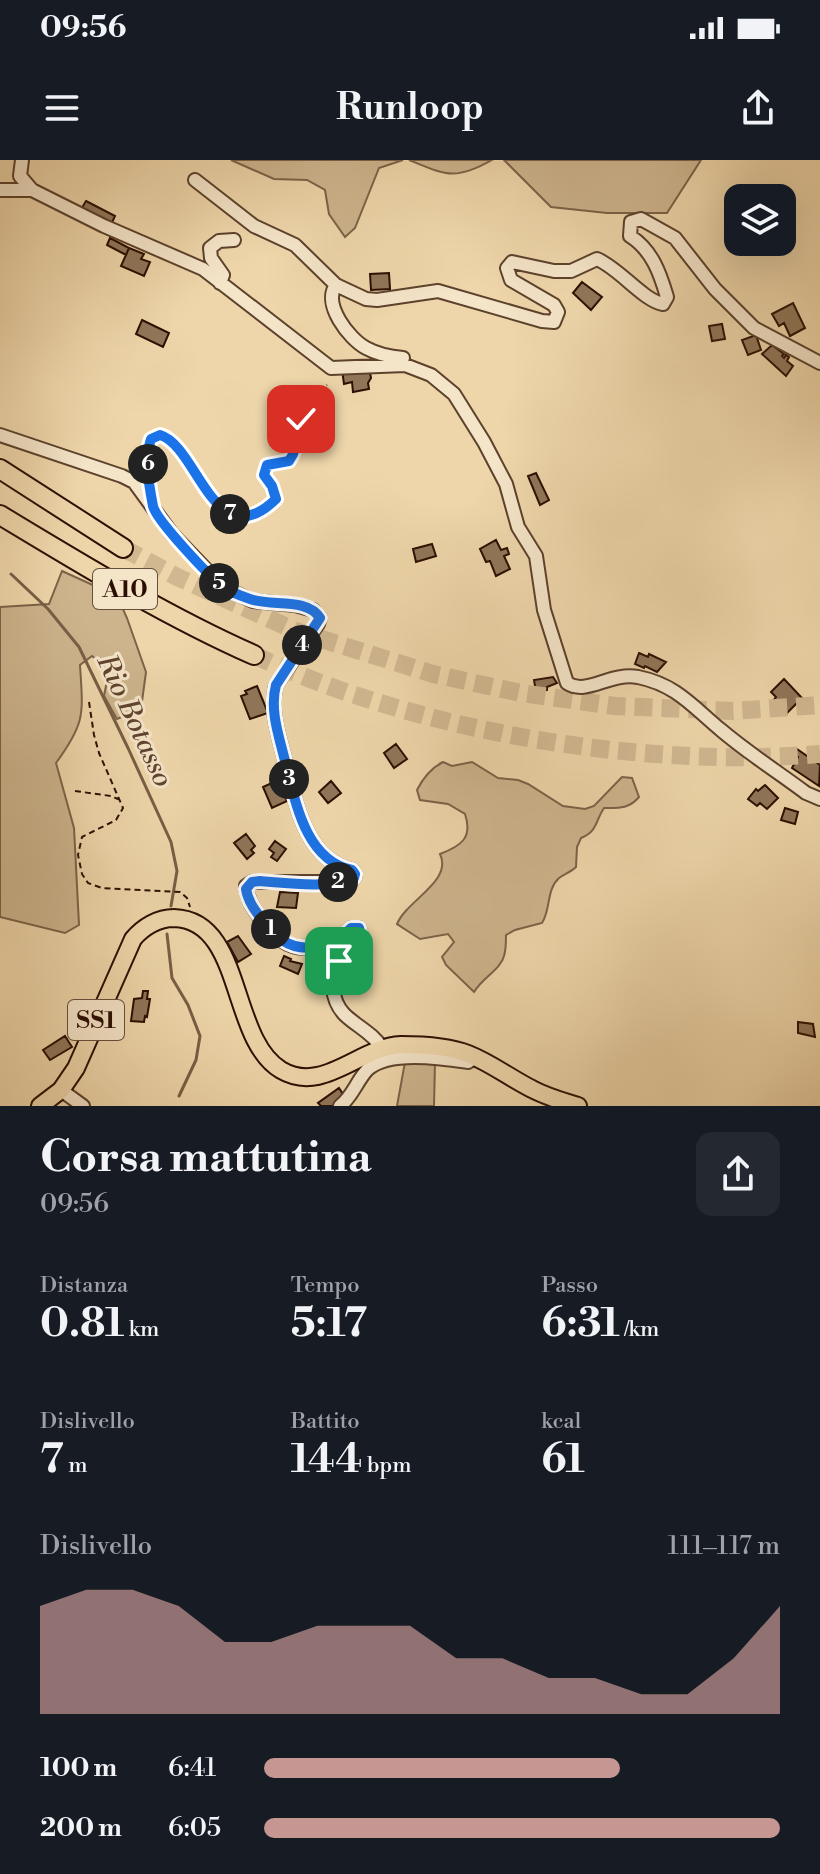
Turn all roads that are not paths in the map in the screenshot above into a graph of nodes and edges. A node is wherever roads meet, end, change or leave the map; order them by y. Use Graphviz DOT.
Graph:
graph roads {
  1 [pos="22,160"];
  2 [pos="195,180"];
  3 [pos="0,190"];
  4 [pos="32,190"];
  5 [pos="234,240"];
  6 [pos="220,283"];
  7 [pos="336,285"];
  8 [pos="820,363"];
  9 [pos="466,413"];
  10 [pos="0,435"];
  11 [pos="0,469"];
  12 [pos="0,515"];
  13 [pos="123,548"];
  14 [pos="254,655"];
  15 [pos="820,799"];
  16 [pos="382,1048"];
  17 [pos="475,1057"];
  18 [pos="61,1090"];
  19 [pos="40,1106"];
  20 [pos="83,1106"];
  21 [pos="340,1106"];
  22 [pos="578,1106"];
  1 -- 4 [label="street"];
  2 -- 7 [label="street"];
  3 -- 4 [label="street"];
  4 -- 6 [label="street"];
  5 -- 6 [label="street"];
  6 -- 9 [label="street"];
  7 -- 8 [label="street"];
  7 -- 9 [label="street"];
  9 -- 15 [label="street"];
  10 -- 16 [label="street"];
  11 -- 13 [label="highway, A10"];
  12 -- 14 [label="highway, A10"];
  16 -- 17 [label="main road"];
  16 -- 18 [label="main road, SS1"];
  17 -- 21 [label="street"];
  17 -- 22 [label="main road"];
  18 -- 19 [label="main road, SS1"];
  18 -- 20 [label="street"];
}
